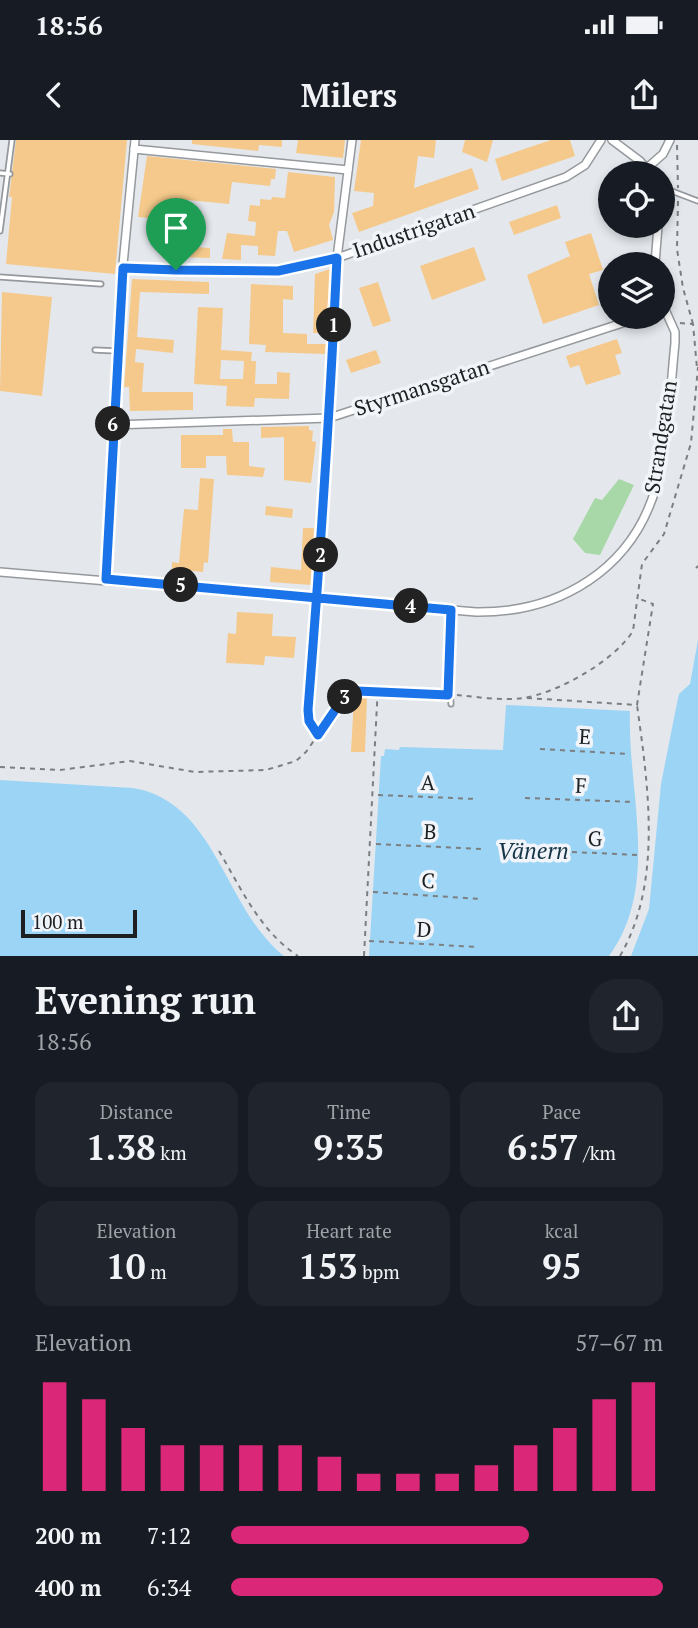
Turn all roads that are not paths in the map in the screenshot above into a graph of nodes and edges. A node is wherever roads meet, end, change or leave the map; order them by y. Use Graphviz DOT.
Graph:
graph roads {
  1 [pos="12,140"];
  2 [pos="352,140"];
  3 [pos="601,140"];
  4 [pos="612,140"];
  5 [pos="670,141"];
  6 [pos="134,144"];
  7 [pos="636,161"];
  8 [pos="657,161"];
  9 [pos="348,170"];
  10 [pos="0,173"];
  11 [pos="10,174"];
  12 [pos="675,193"];
  13 [pos="698,201"];
  14 [pos="3,202"];
  15 [pos="0,231"];
  16 [pos="337,258"];
  17 [pos="123,268"];
  18 [pos="0,277"];
  19 [pos="101,284"];
  20 [pos="604,329"];
  21 [pos="673,329"];
  22 [pos="95,350"];
  23 [pos="117,351"];
  24 [pos="329,418"];
  25 [pos="113,425"];
  26 [pos="0,572"];
  27 [pos="106,579"];
  28 [pos="318,596"];
  29 [pos="451,610"];
  30 [pos="310,694"];
  31 [pos="451,704"];
  1 -- 11 [label="lane"];
  2 -- 9 [label="street"];
  3 -- 16 [label="street, Industrigatan"];
  4 -- 7 [label="street"];
  5 -- 8 [label="street"];
  6 -- 9 [label="street"];
  6 -- 17 [label="street"];
  9 -- 16 [label="street"];
  10 -- 11 [label="lane"];
  11 -- 14 [label="lane"];
  12 -- 13 [label="lane"];
  14 -- 15 [label="lane"];
  16 -- 17 [label="street, Industrigatan"];
  16 -- 24 [label="street"];
  17 -- 23 [label="street"];
  18 -- 19 [label="lane"];
  20 -- 24 [label="street, Styrmansgatan"];
  21 -- 29 [label="street, Strandgatan"];
  22 -- 23 [label="lane"];
  23 -- 25 [label="street"];
  24 -- 25 [label="street, Styrmansgatan"];
  24 -- 28 [label="street"];
  25 -- 27 [label="street"];
  26 -- 27 [label="street, Strandgatan"];
  27 -- 28 [label="street, Strandgatan"];
  28 -- 29 [label="street, Strandgatan"];
  28 -- 30 [label="street"];
  29 -- 31 [label="lane"];
}
